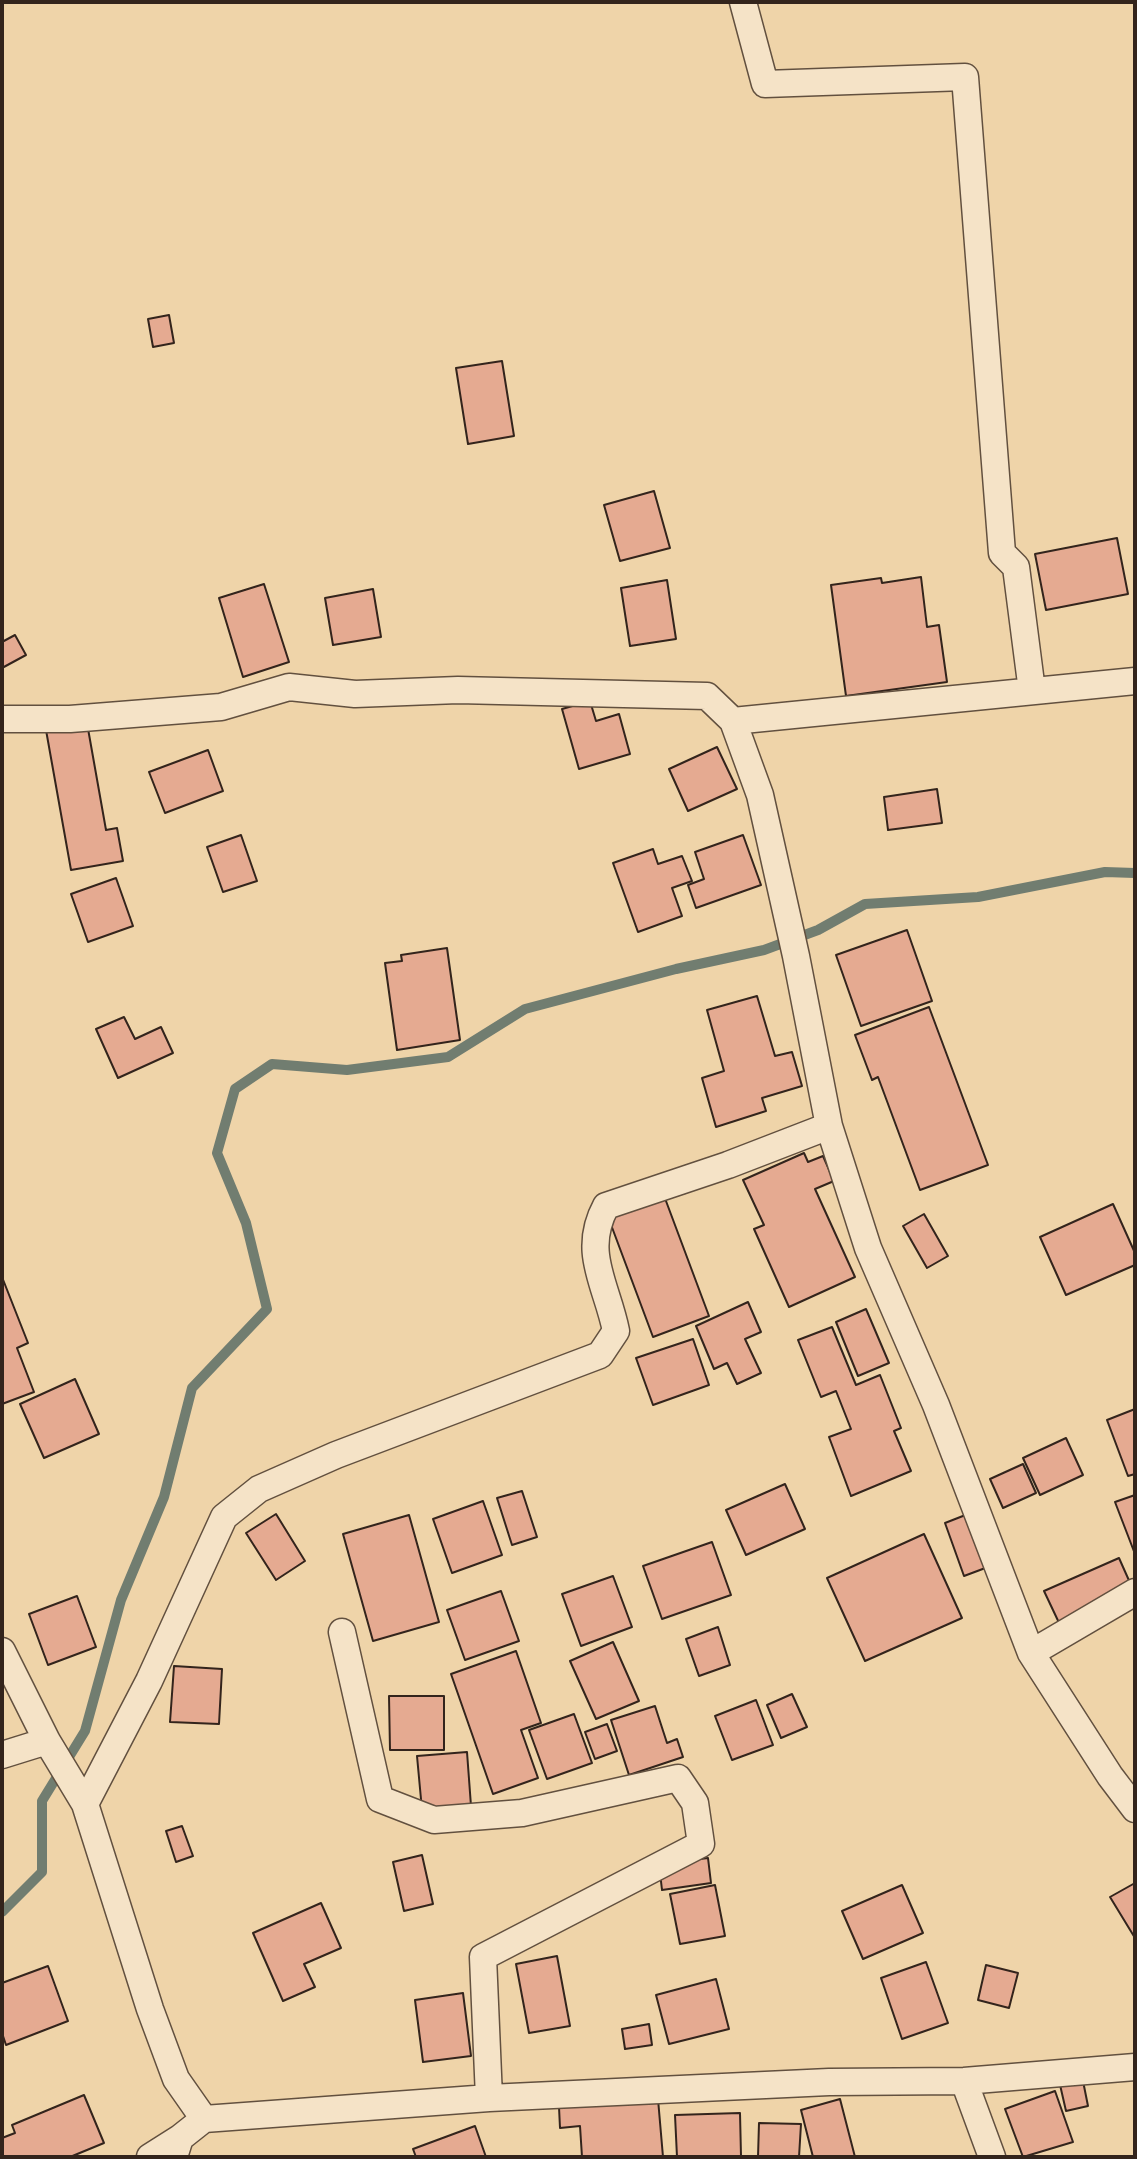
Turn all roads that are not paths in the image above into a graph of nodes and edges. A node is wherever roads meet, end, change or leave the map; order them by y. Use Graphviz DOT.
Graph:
graph roads {
  1 [pos="743,2"];
  2 [pos="1135,681"];
  3 [pos="1032,691"];
  4 [pos="2,719"];
  5 [pos="733,721"];
  6 [pos="829,1126"];
  7 [pos="1135,1592"];
  8 [pos="342,1632"];
  9 [pos="2,1651"];
  10 [pos="1031,1653"];
  11 [pos="2,1755"];
  12 [pos="58,1760"];
  13 [pos="85,1804"];
  14 [pos="1135,1809"];
  15 [pos="1135,2067"];
  16 [pos="964,2081"];
  17 [pos="489,2098"];
  18 [pos="204,2119"];
  19 [pos="177,2148"];
  20 [pos="150,2157"];
  21 [pos="992,2157"];
  1 -- 3 [label="street"];
  2 -- 3 [label="street"];
  3 -- 5 [label="street"];
  4 -- 5 [label="street"];
  5 -- 6 [label="street"];
  6 -- 10 [label="street"];
  6 -- 13 [label="street"];
  7 -- 10 [label="street"];
  8 -- 17 [label="street"];
  9 -- 12 [label="street"];
  10 -- 14 [label="street"];
  11 -- 12 [label="street"];
  12 -- 13 [label="street"];
  13 -- 18 [label="street"];
  15 -- 16 [label="street"];
  16 -- 17 [label="street"];
  16 -- 21 [label="street"];
  17 -- 18 [label="street"];
  18 -- 19 [label="street"];
  19 -- 20 [label="street"];
}
